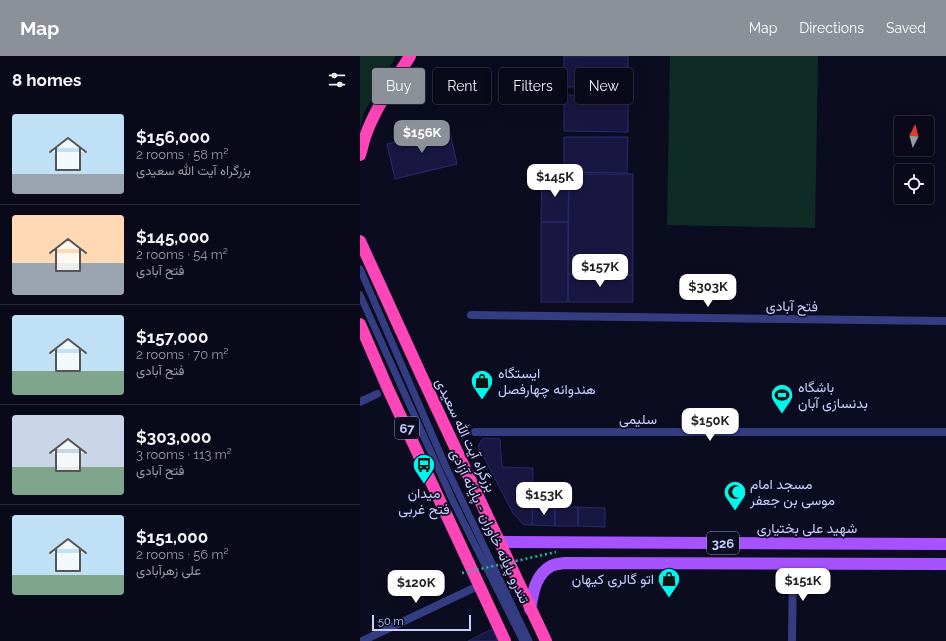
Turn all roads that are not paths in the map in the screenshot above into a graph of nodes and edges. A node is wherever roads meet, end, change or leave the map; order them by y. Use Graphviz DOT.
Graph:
graph roads {
  1 [pos="410,56"];
  2 [pos="360,155"];
  3 [pos="360,241"];
  4 [pos="360,269"];
  5 [pos="360,295"];
  6 [pos="470,314"];
  7 [pos="946,322"];
  8 [pos="360,324"];
  9 [pos="377,394"];
  10 [pos="360,402"];
  11 [pos="475,432"];
  12 [pos="946,432"];
  13 [pos="500,542"];
  14 [pos="946,544"];
  15 [pos="793,564"];
  16 [pos="946,564"];
  17 [pos="480,585"];
  18 [pos="530,608"];
  19 [pos="362,641"];
  20 [pos="505,641"];
  21 [pos="523,641"];
  22 [pos="529,641"];
  23 [pos="546,641"];
  24 [pos="792,641"];
  1 -- 2 [label="highway"];
  3 -- 13 [label="highway, بزرگراه آیت الله سعیدی / 67"];
  4 -- 22 [label="lane, تندرو پایانه خاوران - پایانه آزادی"];
  5 -- 21 [label="lane"];
  6 -- 7 [label="street, فتح آبادی"];
  8 -- 17 [label="highway, 67"];
  9 -- 10 [label="street"];
  11 -- 12 [label="street, سلیمی"];
  13 -- 14 [label="main road, شهید علی بختیاری / 326"];
  13 -- 18 [label="highway, بزرگراه آیت الله سعیدی / 67"];
  15 -- 16 [label="main road, 326"];
  15 -- 18 [label="main road, 326"];
  15 -- 24 [label="street"];
  17 -- 19 [label="street"];
  17 -- 20 [label="highway, 67"];
  18 -- 23 [label="highway, بزرگراه آیت الله سعیدی / 67"];
}
